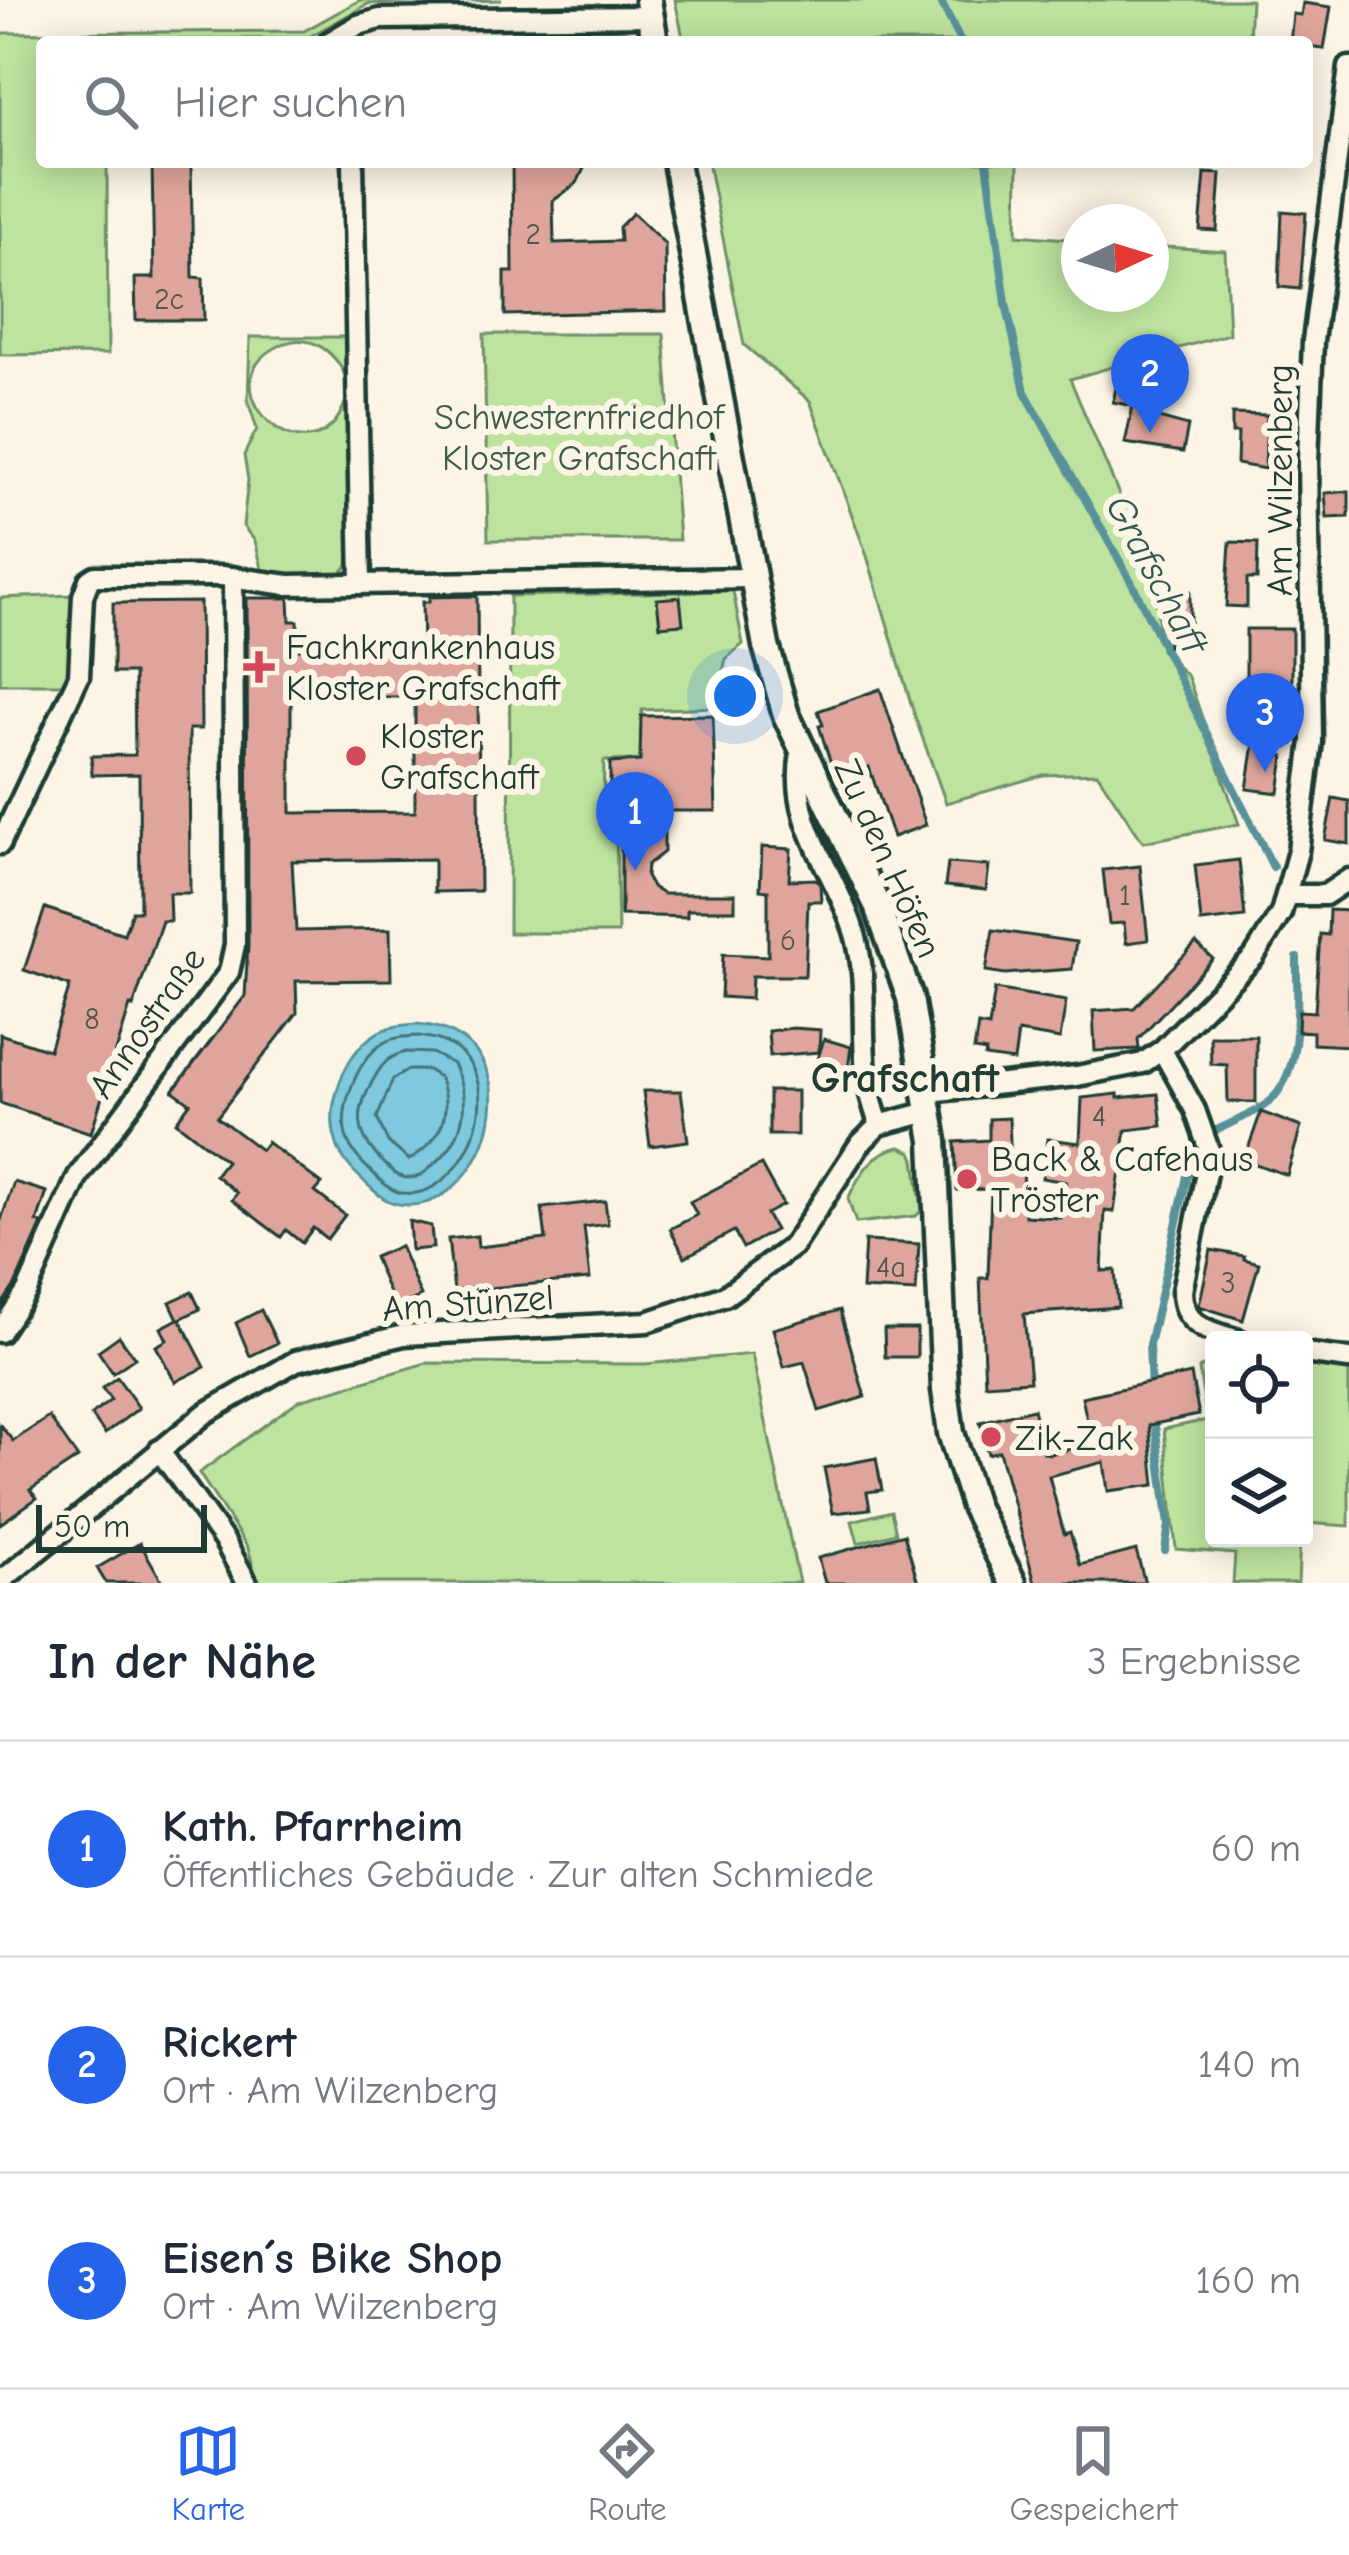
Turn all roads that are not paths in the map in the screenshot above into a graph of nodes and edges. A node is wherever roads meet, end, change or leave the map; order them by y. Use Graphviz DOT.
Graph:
graph roads {
  1 [pos="650,8"];
  2 [pos="353,36"];
  3 [pos="1349,67"];
  4 [pos="352,168"];
  5 [pos="677,168"];
  6 [pos="233,577"];
  7 [pos="752,578"];
  8 [pos="361,584"];
  9 [pos="802,752"];
  10 [pos="0,844"];
  11 [pos="1349,879"];
  12 [pos="1287,895"];
  13 [pos="1162,1050"];
  14 [pos="930,1101"];
  15 [pos="878,1125"];
  16 [pos="1214,1331"];
  17 [pos="0,1332"];
  18 [pos="1313,1355"];
  19 [pos="1349,1359"];
  20 [pos="159,1450"];
  21 [pos="0,1582"];
  22 [pos="247,1583"];
  23 [pos="1012,1583"];
  1 -- 2 [label="street"];
  3 -- 12 [label="street, Am Wilzenberg"];
  4 -- 8 [label="street"];
  5 -- 7 [label="street, Zu den Höfen"];
  6 -- 8 [label="street"];
  6 -- 10 [label="street"];
  6 -- 17 [label="street, Annostraße"];
  7 -- 8 [label="street"];
  7 -- 9 [label="street, Zu den Höfen"];
  9 -- 14 [label="street, Zu den Höfen"];
  9 -- 15 [label="street"];
  11 -- 12 [label="street"];
  12 -- 13 [label="street, Am Wilzenberg"];
  13 -- 14 [label="street, Am Wilzenberg"];
  13 -- 16 [label="street"];
  14 -- 15 [label="street"];
  14 -- 23 [label="street, Zu den Höfen"];
  15 -- 20 [label="street, Am Stünzel"];
  18 -- 19 [label="street"];
  20 -- 21 [label="street, Am Stünzel"];
  20 -- 22 [label="street"];
}
